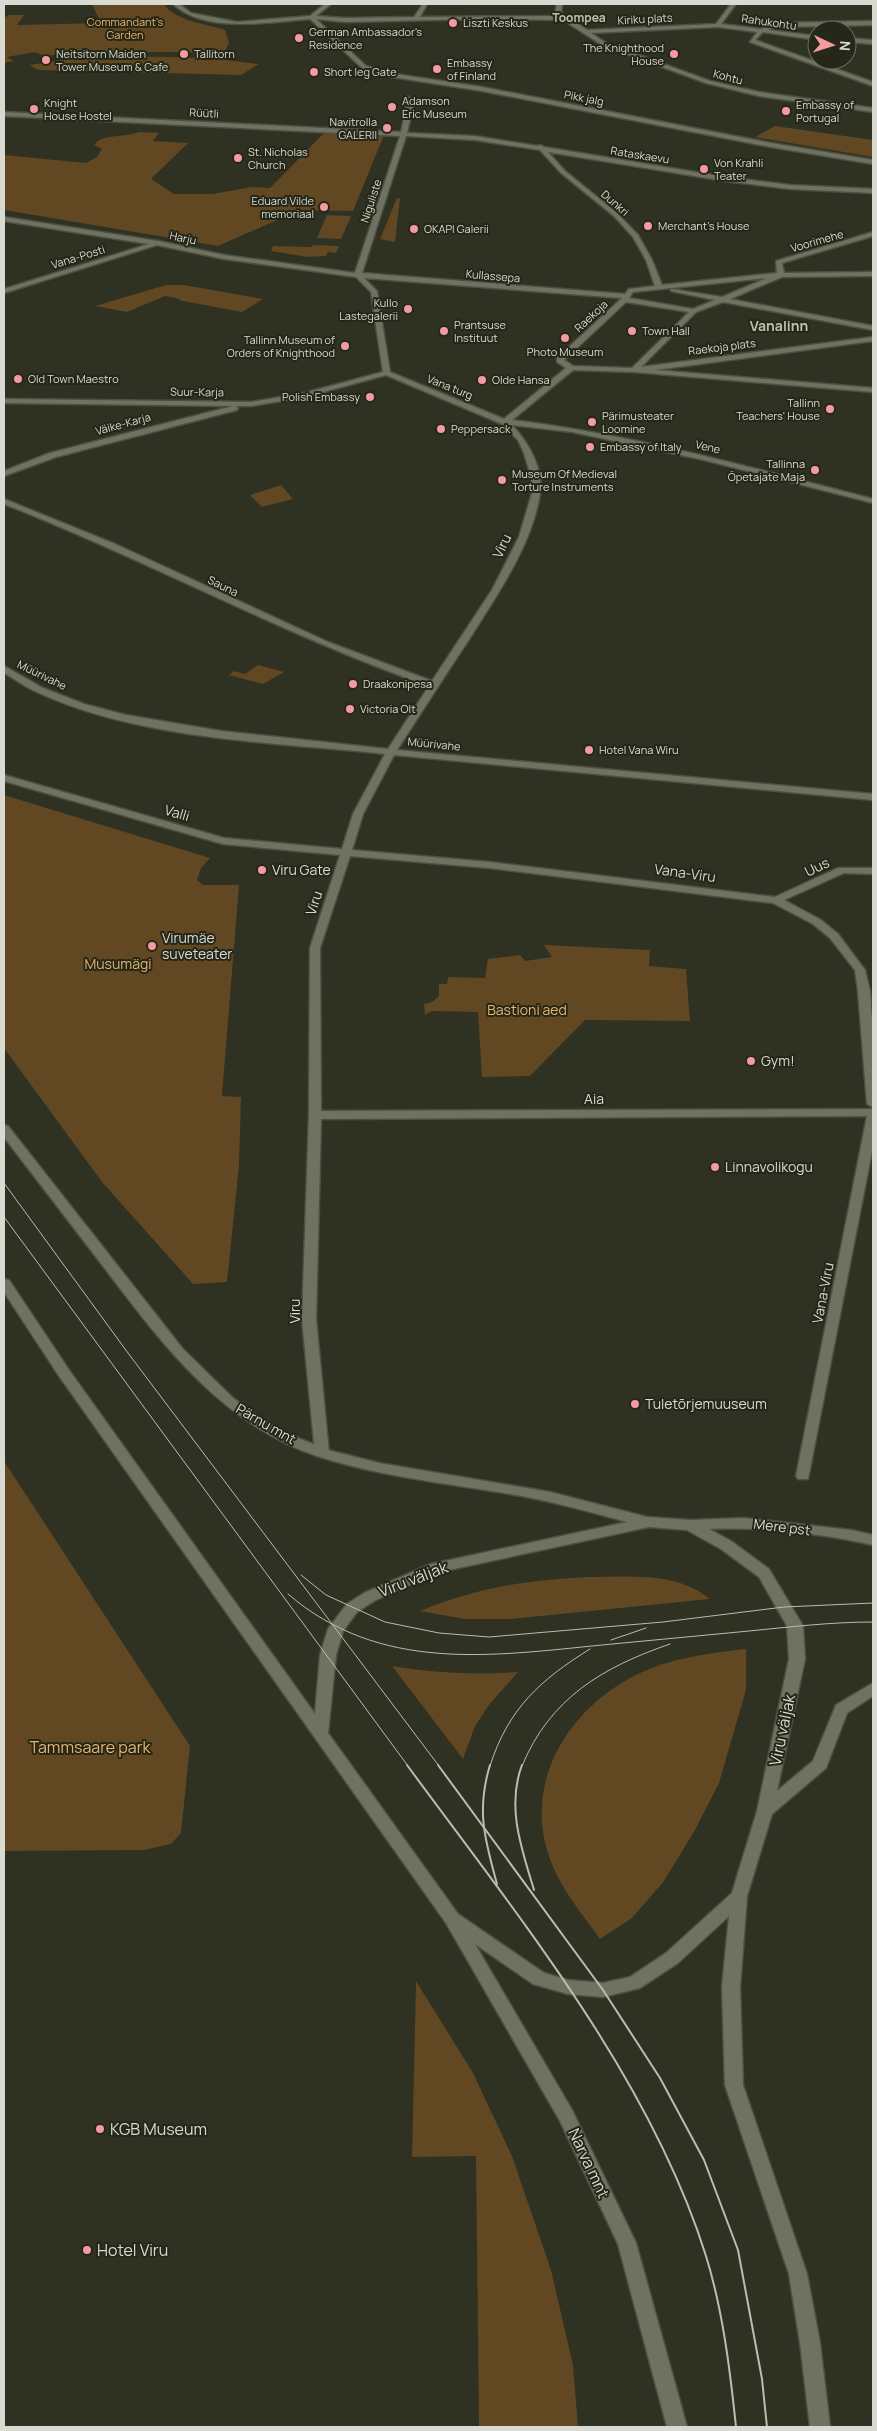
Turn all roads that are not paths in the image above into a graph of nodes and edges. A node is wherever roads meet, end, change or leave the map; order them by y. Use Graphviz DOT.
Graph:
graph roads {
  1 [pos="176,4"];
  2 [pos="328,4"];
  3 [pos="425,4"];
  4 [pos="560,4"];
  5 [pos="733,4"];
  6 [pos="311,17"];
  7 [pos="417,18"];
  8 [pos="564,18"];
  9 [pos="873,23"];
  10 [pos="718,25"];
  11 [pos="762,31"];
  12 [pos="586,32"];
  13 [pos="807,37"];
  14 [pos="857,41"];
  15 [pos="873,42"];
  16 [pos="873,84"];
  17 [pos="407,98"];
  18 [pos="873,110"];
  19 [pos="4,114"];
  20 [pos="404,133"];
  21 [pos="540,148"];
  22 [pos="873,162"];
  23 [pos="873,191"];
  24 [pos="4,219"];
  25 [pos="873,234"];
  26 [pos="158,243"];
  27 [pos="873,274"];
  28 [pos="358,275"];
  29 [pos="781,275"];
  30 [pos="658,287"];
  31 [pos="4,290"];
  32 [pos="626,298"];
  33 [pos="719,299"];
  34 [pos="694,311"];
  35 [pos="873,328"];
  36 [pos="873,339"];
  37 [pos="571,368"];
  38 [pos="634,370"];
  39 [pos="387,373"];
  40 [pos="873,390"];
  41 [pos="4,401"];
  42 [pos="251,404"];
  43 [pos="505,422"];
  44 [pos="4,474"];
  45 [pos="4,501"];
  46 [pos="873,501"];
  47 [pos="4,670"];
  48 [pos="435,685"];
  49 [pos="391,752"];
  50 [pos="4,778"];
  51 [pos="873,797"];
  52 [pos="346,851"];
  53 [pos="873,870"];
  54 [pos="776,900"];
  55 [pos="873,1104"];
  56 [pos="873,1114"];
  57 [pos="315,1115"];
  58 [pos="4,1129"];
  59 [pos="4,1283"];
  60 [pos="322,1453"];
  61 [pos="803,1476"];
  62 [pos="649,1522"];
  63 [pos="690,1525"];
  64 [pos="873,1540"];
  65 [pos="873,1689"];
  66 [pos="321,1732"];
  67 [pos="765,1810"];
  68 [pos="739,1896"];
  69 [pos="452,1919"];
  70 [pos="677,2427"];
  71 [pos="820,2427"];
  1 -- 6 [label="street"];
  2 -- 6 [label="street"];
  3 -- 7 [label="street"];
  4 -- 8 [label="street"];
  5 -- 10 [label="street"];
  6 -- 7 [label="street"];
  6 -- 22 [label="street, Pikk jalg"];
  7 -- 8 [label="street"];
  8 -- 12 [label="street"];
  9 -- 11 [label="street"];
  10 -- 11 [label="street, Rahukohtu"];
  10 -- 12 [label="street, Kiriku plats"];
  11 -- 13 [label="street, Rahukohtu"];
  11 -- 16 [label="street"];
  12 -- 18 [label="street, Kohtu"];
  14 -- 15 [label="street"];
  17 -- 20 [label="street, Niguliste"];
  19 -- 20 [label="street, Rüütli"];
  20 -- 21 [label="street, Rataskaevu"];
  20 -- 28 [label="street, Niguliste"];
  21 -- 23 [label="street, Rataskaevu"];
  21 -- 30 [label="street, Dunkri"];
  24 -- 26 [label="street, Harju"];
  25 -- 29 [label="street, Voorimehe"];
  26 -- 28 [label="street, Harju"];
  26 -- 31 [label="street, Vana-Posti"];
  27 -- 29 [label="street, Raekoja plats"];
  28 -- 32 [label="street, Kullassepa"];
  28 -- 39 [label="street"];
  29 -- 30 [label="street, Raekoja plats"];
  29 -- 33 [label="street, Raekoja plats"];
  30 -- 32 [label="street, Raekoja plats"];
  30 -- 33 [label="street, Raekoja plats"];
  32 -- 34 [label="street"];
  32 -- 37 [label="street, Raekoja"];
  33 -- 34 [label="street, Raekoja plats"];
  33 -- 35 [label="street, Raekoja plats"];
  34 -- 38 [label="street, Raekoja plats"];
  36 -- 38 [label="street, Raekoja plats"];
  37 -- 38 [label="street"];
  37 -- 43 [label="street"];
  38 -- 40 [label="street, Raekoja plats"];
  39 -- 42 [label="street, Suur-Karja"];
  39 -- 43 [label="street, Vana turg"];
  41 -- 42 [label="street, Suur-Karja"];
  42 -- 44 [label="street, Väike-Karja"];
  43 -- 46 [label="street, Vene"];
  43 -- 48 [label="street, Viru"];
  45 -- 48 [label="street, Sauna"];
  47 -- 49 [label="street, Müürivahe"];
  48 -- 49 [label="street, Viru"];
  49 -- 51 [label="street, Müürivahe"];
  49 -- 52 [label="street, Viru"];
  50 -- 52 [label="street, Valli"];
  52 -- 54 [label="street, Vana-Viru"];
  52 -- 57 [label="street, Viru"];
  53 -- 54 [label="street, Uus"];
  54 -- 55 [label="street, Vana-Viru"];
  56 -- 57 [label="street, Aia"];
  56 -- 61 [label="street, Vana-Viru"];
  57 -- 60 [label="street, Viru"];
  58 -- 60 [label="street, Pärnu mnt"];
  59 -- 66 [label="street"];
  60 -- 62 [label="street, Pärnu mnt"];
  62 -- 63 [label="street, Viru väljak"];
  62 -- 66 [label="street, Viru väljak"];
  63 -- 64 [label="street, Mere pst"];
  63 -- 67 [label="street, Viru väljak"];
  65 -- 67 [label="street"];
  66 -- 69 [label="street"];
  67 -- 68 [label="street, Viru väljak"];
  68 -- 69 [label="street"];
  68 -- 71 [label="street"];
  69 -- 70 [label="street, Narva mnt"];
}
